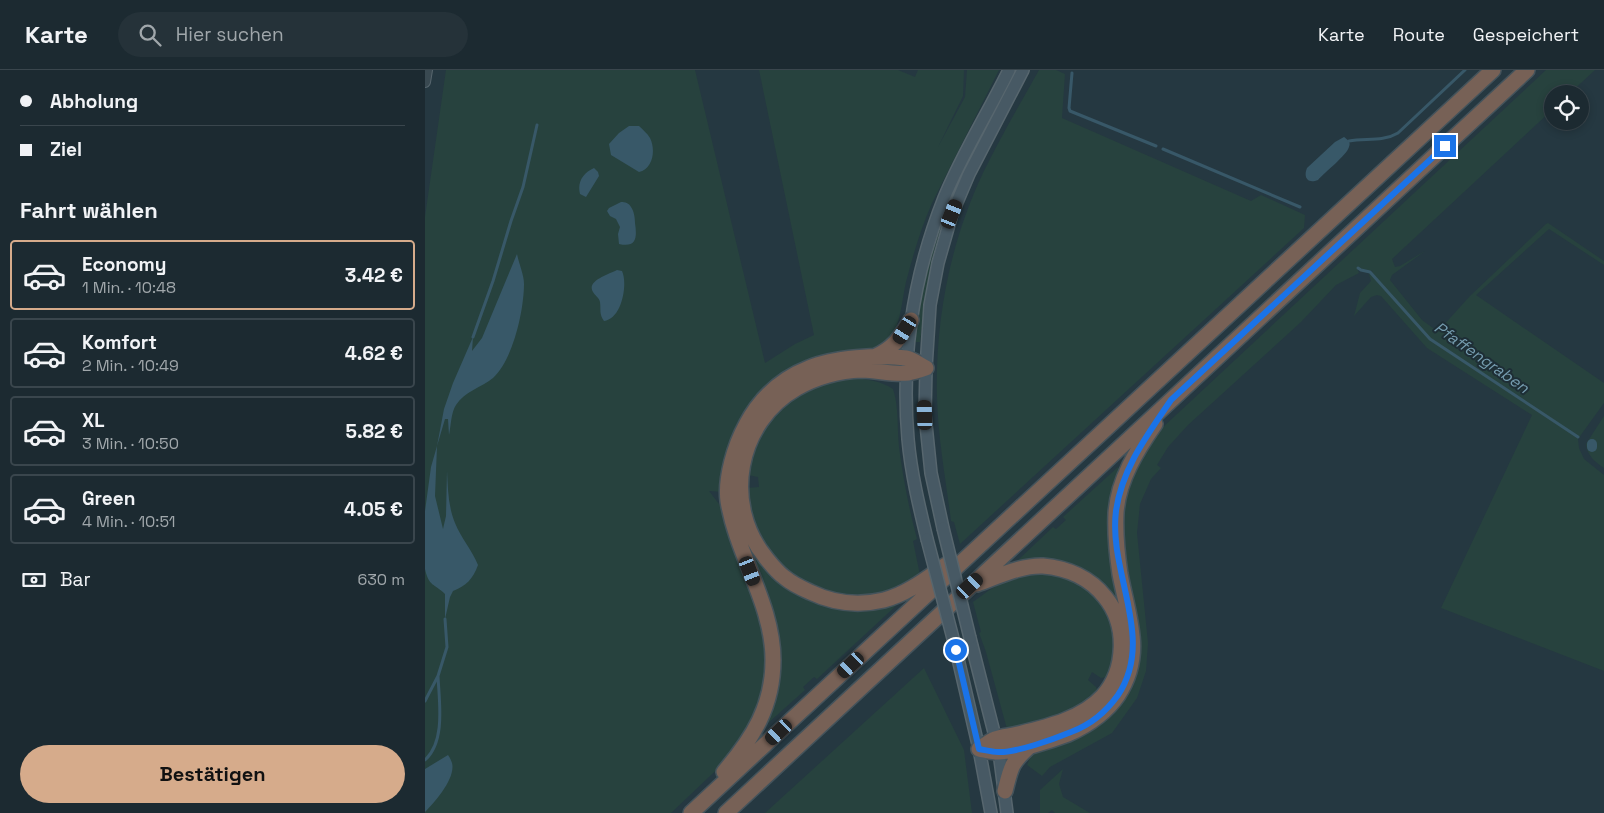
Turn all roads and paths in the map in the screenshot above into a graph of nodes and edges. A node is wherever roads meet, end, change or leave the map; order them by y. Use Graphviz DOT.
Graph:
graph roads {
  1 [pos="427,70"];
  2 [pos="1009,70"];
  3 [pos="1023,70"];
  4 [pos="1493,70"];
  5 [pos="1527,70"];
  6 [pos="425,82"];
  7 [pos="911,320"];
  8 [pos="874,358"];
  9 [pos="907,358"];
  10 [pos="926,368"];
  11 [pos="907,374"];
  12 [pos="1171,400"];
  13 [pos="997,530"];
  14 [pos="970,586"];
  15 [pos="997,745"];
  16 [pos="1031,746"];
  17 [pos="979,749"];
  18 [pos="1005,791"];
  19 [pos="690,813"];
  20 [pos="725,813"];
  21 [pos="991,813"];
  22 [pos="1007,813"];
  1 -- 6 [label="street"];
  2 -- 7 [label="main road"];
  3 -- 10 [label="main road"];
  4 -- 13 [label="highway"];
  5 -- 12 [label="highway"];
  7 -- 8 [label="highway"];
  7 -- 9 [label="main road"];
  8 -- 9 [label="highway"];
  8 -- 19 [label="highway"];
  9 -- 10 [label="highway"];
  9 -- 11 [label="main road"];
  10 -- 11 [label="highway"];
  10 -- 15 [label="main road, bridge"];
  11 -- 13 [label="highway"];
  11 -- 17 [label="main road, bridge"];
  12 -- 14 [label="highway"];
  12 -- 16 [label="highway"];
  13 -- 19 [label="highway"];
  14 -- 15 [label="highway"];
  14 -- 20 [label="highway"];
  15 -- 16 [label="highway"];
  15 -- 17 [label="highway"];
  15 -- 18 [label="main road"];
  16 -- 18 [label="highway"];
  17 -- 21 [label="main road"];
  18 -- 22 [label="main road"];
}
